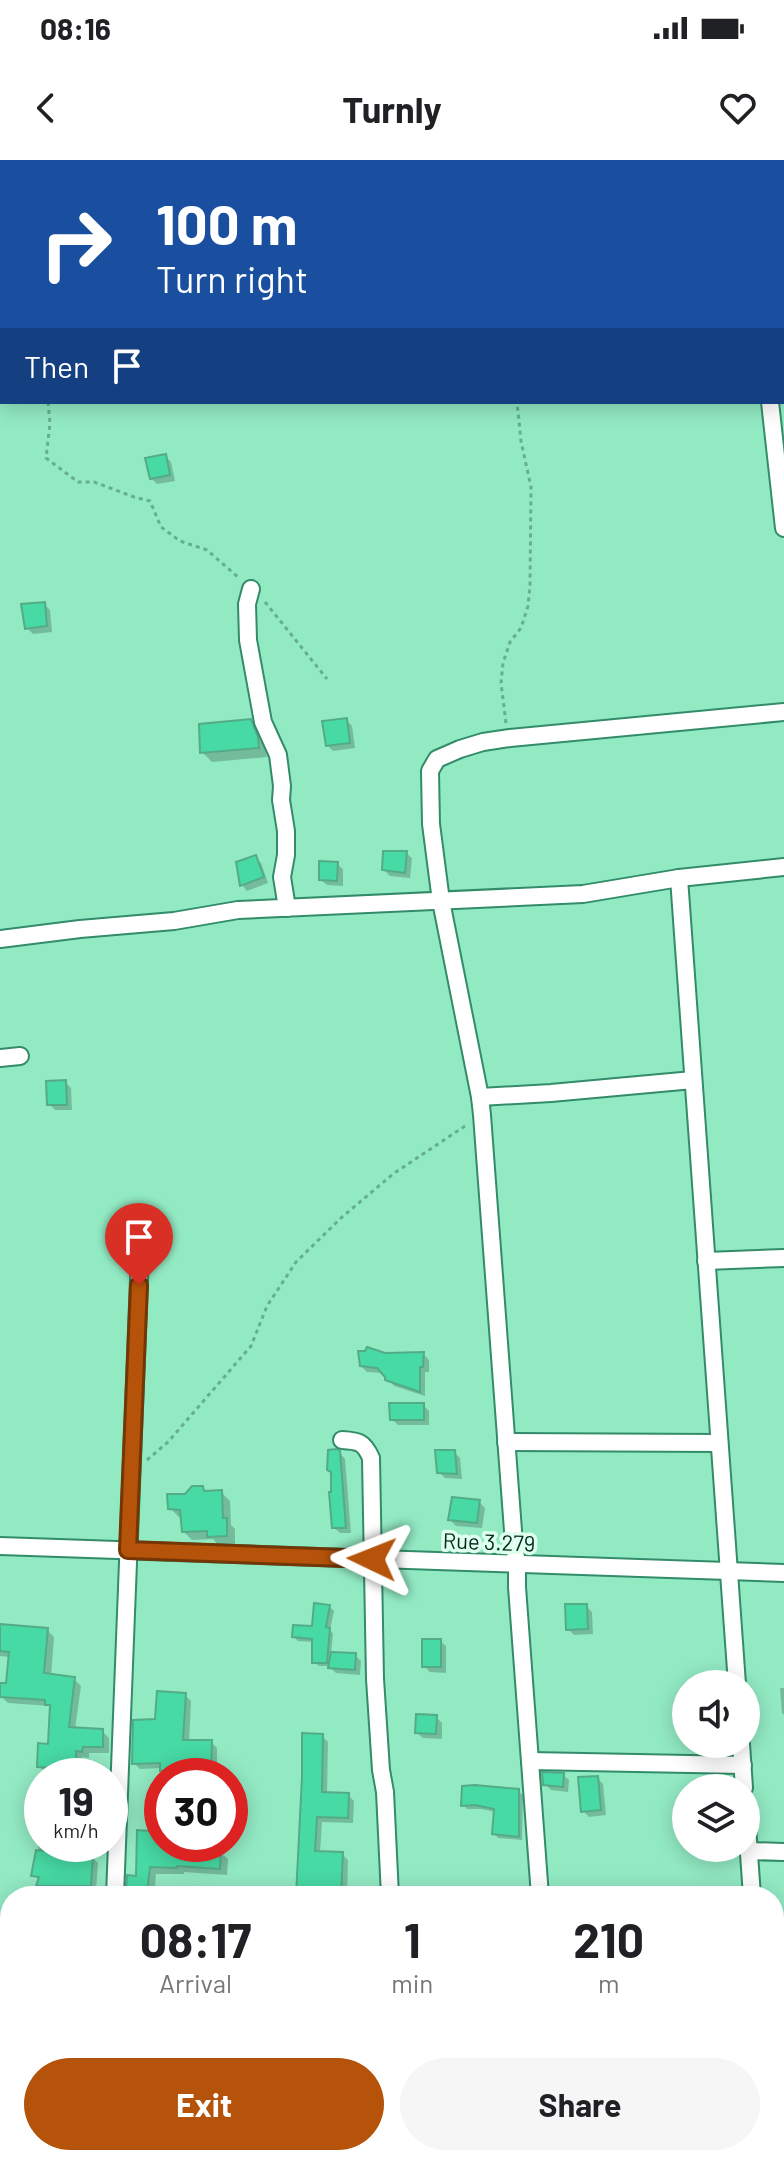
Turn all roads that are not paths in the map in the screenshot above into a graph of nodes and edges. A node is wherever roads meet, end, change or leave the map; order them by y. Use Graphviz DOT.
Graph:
graph roads {
  1 [pos="770,404"];
  2 [pos="784,528"];
  3 [pos="251,589"];
  4 [pos="784,712"];
  5 [pos="784,867"];
  6 [pos="679,878"];
  7 [pos="441,901"];
  8 [pos="287,908"];
  9 [pos="0,939"];
  10 [pos="20,1056"];
  11 [pos="0,1058"];
  12 [pos="693,1080"];
  13 [pos="480,1097"];
  14 [pos="140,1254"];
  15 [pos="784,1258"];
  16 [pos="706,1261"];
  17 [pos="342,1440"];
  18 [pos="506,1442"];
  19 [pos="719,1443"];
  20 [pos="0,1546"];
  21 [pos="128,1550"];
  22 [pos="372,1559"];
  23 [pos="517,1564"];
  24 [pos="729,1571"];
  25 [pos="784,1573"];
  26 [pos="736,1670"];
  27 [pos="742,1758"];
  28 [pos="530,1761"];
  29 [pos="743,1765"];
  30 [pos="743,1774"];
  31 [pos="760,1851"];
  32 [pos="784,1852"];
  33 [pos="750,1862"];
  34 [pos="115,1886"];
  35 [pos="390,1886"];
  36 [pos="539,1886"];
  37 [pos="751,1886"];
  1 -- 2 [label="street"];
  3 -- 8 [label="street"];
  4 -- 7 [label="street"];
  5 -- 6 [label="street"];
  6 -- 7 [label="street"];
  6 -- 12 [label="street"];
  7 -- 8 [label="street"];
  7 -- 13 [label="street"];
  8 -- 9 [label="street"];
  10 -- 11 [label="street"];
  12 -- 13 [label="street"];
  12 -- 16 [label="street"];
  13 -- 18 [label="street"];
  14 -- 21 [label="street"];
  15 -- 16 [label="street"];
  16 -- 19 [label="street"];
  17 -- 22 [label="street"];
  18 -- 19 [label="street"];
  18 -- 23 [label="street"];
  19 -- 24 [label="street"];
  20 -- 21 [label="street, Rue 3.279"];
  21 -- 22 [label="street, Rue 3.279"];
  21 -- 34 [label="street"];
  22 -- 23 [label="street, Rue 3.279"];
  22 -- 35 [label="street"];
  23 -- 24 [label="street, Rue 3.279"];
  23 -- 28 [label="street"];
  24 -- 25 [label="street, Rue 3.279"];
  24 -- 26 [label="street"];
  27 -- 29 [label="street"];
  28 -- 29 [label="street"];
  28 -- 36 [label="street"];
  29 -- 30 [label="street"];
  31 -- 32 [label="street"];
  33 -- 37 [label="street"];
}
